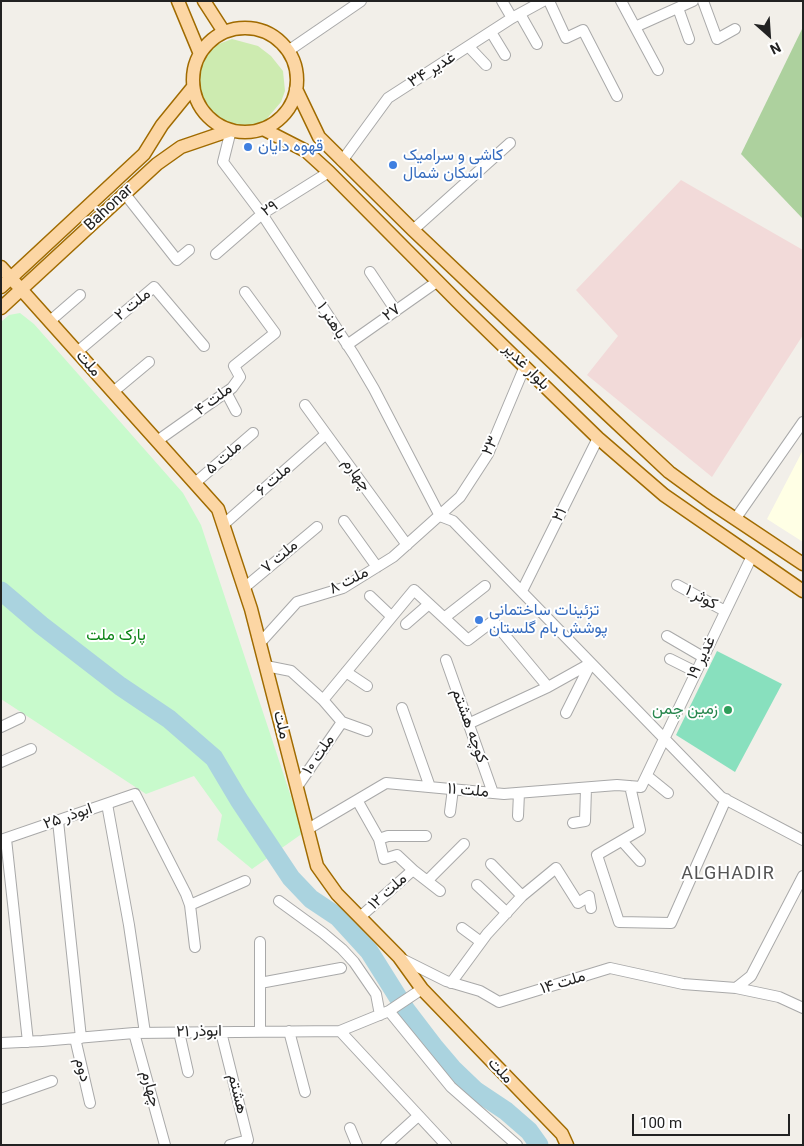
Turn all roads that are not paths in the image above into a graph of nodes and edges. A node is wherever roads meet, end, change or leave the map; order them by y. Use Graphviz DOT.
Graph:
graph roads {
  1 [pos="178,1"];
  2 [pos="204,1"];
  3 [pos="361,1"];
  4 [pos="502,1"];
  5 [pos="543,1"];
  6 [pos="549,1"];
  7 [pos="621,1"];
  8 [pos="693,1"];
  9 [pos="703,1"];
  10 [pos="678,8"];
  11 [pos="516,16"];
  12 [pos="635,27"];
  13 [pos="735,29"];
  14 [pos="224,32"];
  15 [pos="491,32"];
  16 [pos="689,39"];
  17 [pos="536,44"];
  18 [pos="469,47"];
  19 [pos="288,51"];
  20 [pos="200,54"];
  21 [pos="505,55"];
  22 [pos="486,65"];
  23 [pos="658,70"];
  24 [pos="193,86"];
  25 [pos="296,89"];
  26 [pos="616,96"];
  27 [pos="263,129"];
  28 [pos="231,130"];
  29 [pos="510,143"];
  30 [pos="342,161"];
  31 [pos="329,172"];
  32 [pos="125,194"];
  33 [pos="262,214"];
  34 [pos="412,230"];
  35 [pos="189,250"];
  36 [pos="216,254"];
  37 [pos="1,267"];
  38 [pos="370,272"];
  39 [pos="11,278"];
  40 [pos="438,281"];
  41 [pos="1,287"];
  42 [pos="22,289"];
  43 [pos="245,292"];
  44 [pos="80,295"];
  45 [pos="1,308"];
  46 [pos="396,311"];
  47 [pos="50,321"];
  48 [pos="347,345"];
  49 [pos="204,346"];
  50 [pos="77,352"];
  51 [pos="149,362"];
  52 [pos="525,366"];
  53 [pos="113,392"];
  54 [pos="226,392"];
  55 [pos="305,405"];
  56 [pos="236,411"];
  57 [pos="803,422"];
  58 [pos="253,432"];
  59 [pos="326,434"];
  60 [pos="598,438"];
  61 [pos="157,441"];
  62 [pos="195,483"];
  63 [pos="440,516"];
  64 [pos="736,518"];
  65 [pos="344,521"];
  66 [pos="223,525"];
  67 [pos="317,526"];
  68 [pos="407,544"];
  69 [pos="752,556"];
  70 [pos="803,564"];
  71 [pos="376,567"];
  72 [pos="677,585"];
  73 [pos="485,586"];
  74 [pos="244,588"];
  75 [pos="803,591"];
  76 [pos="522,592"];
  77 [pos="370,596"];
  78 [pos="429,604"];
  79 [pos="725,611"];
  80 [pos="392,616"];
  81 [pos="444,618"];
  82 [pos="406,624"];
  83 [pos="667,636"];
  84 [pos="260,643"];
  85 [pos="703,656"];
  86 [pos="670,659"];
  87 [pos="446,660"];
  88 [pos="591,662"];
  89 [pos="266,666"];
  90 [pos="346,672"];
  91 [pos="696,672"];
  92 [pos="367,686"];
  93 [pos="548,687"];
  94 [pos="323,700"];
  95 [pos="402,708"];
  96 [pos="566,713"];
  97 [pos="20,718"];
  98 [pos="342,722"];
  99 [pos="468,724"];
  100 [pos="1,727"];
  101 [pos="367,731"];
  102 [pos="664,738"];
  103 [pos="31,749"];
  104 [pos="1,762"];
  105 [pos="646,776"];
  106 [pos="630,786"];
  107 [pos="430,787"];
  108 [pos="641,787"];
  109 [pos="297,788"];
  110 [pos="586,788"];
  111 [pos="453,789"];
  112 [pos="668,792"];
  113 [pos="493,793"];
  114 [pos="519,793"];
  115 [pos="357,800"];
  116 [pos="726,800"];
  117 [pos="106,804"];
  118 [pos="450,812"];
  119 [pos="518,816"];
  120 [pos="58,820"];
  121 [pos="573,823"];
  122 [pos="308,829"];
  123 [pos="426,836"];
  124 [pos="3,840"];
  125 [pos="379,840"];
  126 [pos="803,840"];
  127 [pos="622,841"];
  128 [pos="464,844"];
  129 [pos="640,860"];
  130 [pos="491,864"];
  131 [pos="413,870"];
  132 [pos="803,876"];
  133 [pos="245,881"];
  134 [pos="427,881"];
  135 [pos="477,885"];
  136 [pos="440,891"];
  137 [pos="522,896"];
  138 [pos="279,901"];
  139 [pos="190,905"];
  140 [pos="591,908"];
  141 [pos="506,913"];
  142 [pos="360,917"];
  143 [pos="462,928"];
  144 [pos="260,942"];
  145 [pos="481,942"];
  146 [pos="195,947"];
  147 [pos="399,958"];
  148 [pos="341,968"];
  149 [pos="260,982"];
  150 [pos="451,982"];
  151 [pos="736,988"];
  152 [pos="422,989"];
  153 [pos="803,1008"];
  154 [pos="387,1012"];
  155 [pos="260,1031"];
  156 [pos="290,1031"];
  157 [pos="340,1031"];
  158 [pos="179,1032"];
  159 [pos="222,1032"];
  160 [pos="134,1033"];
  161 [pos="146,1033"];
  162 [pos="78,1038"];
  163 [pos="28,1042"];
  164 [pos="1,1043"];
  165 [pos="188,1072"];
  166 [pos="52,1082"];
  167 [pos="304,1092"];
  168 [pos="1,1100"];
  169 [pos="90,1102"];
  170 [pos="418,1116"];
  171 [pos="350,1128"];
  172 [pos="249,1142"];
  173 [pos="165,1145"];
  174 [pos="230,1145"];
  175 [pos="357,1145"];
  176 [pos="386,1145"];
  177 [pos="446,1145"];
  178 [pos="517,1145"];
  179 [pos="568,1145"];
  1 -- 20 [label="main road"];
  2 -- 14 [label="main road"];
  3 -- 19 [label="street"];
  4 -- 11 [label="street"];
  5 -- 11 [label="street, ۳۴ غدیر"];
  6 -- 26 [label="street"];
  7 -- 12 [label="street"];
  8 -- 10 [label="street"];
  9 -- 13 [label="street"];
  10 -- 12 [label="street"];
  10 -- 16 [label="street"];
  11 -- 15 [label="street, ۳۴ غدیر"];
  11 -- 17 [label="street"];
  12 -- 23 [label="street"];
  14 -- 19 [label="main road"];
  14 -- 20 [label="main road"];
  15 -- 18 [label="street, ۳۴ غدیر"];
  15 -- 21 [label="street"];
  18 -- 22 [label="street"];
  18 -- 30 [label="street, ۳۴ غدیر"];
  19 -- 25 [label="main road"];
  20 -- 24 [label="main road"];
  24 -- 28 [label="main road"];
  24 -- 39 [label="main road, Bahonar"];
  25 -- 27 [label="main road"];
  25 -- 30 [label="main road, بلوار غدیر"];
  27 -- 28 [label="main road"];
  27 -- 31 [label="main road, بلوار غدیر"];
  28 -- 32 [label="main road, Bahonar"];
  28 -- 33 [label="street, باهنر ۱"];
  29 -- 34 [label="street"];
  30 -- 34 [label="main road, بلوار غدیر"];
  31 -- 33 [label="street, ۲۹"];
  31 -- 40 [label="main road, بلوار غدیر"];
  32 -- 35 [label="street"];
  32 -- 42 [label="main road, Bahonar"];
  33 -- 36 [label="street, ۲۹"];
  33 -- 48 [label="street, باهنر ۱"];
  34 -- 64 [label="main road, بلوار غدیر"];
  37 -- 39 [label="main road, ملت"];
  38 -- 46 [label="street"];
  39 -- 41 [label="main road, Bahonar"];
  39 -- 42 [label="main road, ملت"];
  40 -- 46 [label="street, ۲۷"];
  40 -- 52 [label="main road, بلوار غدیر"];
  42 -- 45 [label="main road, Bahonar"];
  42 -- 47 [label="main road, ملت"];
  43 -- 54 [label="street, ۴ ملت"];
  44 -- 47 [label="street"];
  46 -- 48 [label="street, ۲۷"];
  47 -- 50 [label="main road, ملت"];
  48 -- 63 [label="street, باهنر ۱"];
  49 -- 50 [label="street, ۲ ملت"];
  50 -- 53 [label="main road, ملت"];
  51 -- 53 [label="street"];
  52 -- 60 [label="main road, بلوار غدیر"];
  52 -- 63 [label="street, ۲۳"];
  53 -- 61 [label="main road, ملت"];
  54 -- 56 [label="street"];
  54 -- 61 [label="street, ۴ ملت"];
  55 -- 59 [label="street, چهارم"];
  57 -- 64 [label="street"];
  58 -- 62 [label="street, ۵ ملت"];
  59 -- 66 [label="street, ۶ ملت"];
  59 -- 68 [label="street, چهارم"];
  60 -- 69 [label="main road, بلوار غدیر"];
  60 -- 76 [label="street, ۲۱"];
  61 -- 62 [label="main road, ملت"];
  62 -- 66 [label="main road, ملت"];
  63 -- 68 [label="street, ۸ ملت"];
  63 -- 76 [label="street"];
  64 -- 70 [label="main road, بلوار غدیر"];
  65 -- 71 [label="street"];
  66 -- 74 [label="main road, ملت"];
  67 -- 74 [label="street, ۷ ملت"];
  68 -- 71 [label="street, ۸ ملت"];
  69 -- 75 [label="main road, بلوار غدیر"];
  69 -- 79 [label="street, ۱۹ غدیر"];
  71 -- 84 [label="street, ۸ ملت"];
  72 -- 79 [label="street, ۱ کوثر"];
  73 -- 81 [label="street"];
  74 -- 84 [label="main road, ملت"];
  76 -- 88 [label="street"];
  77 -- 80 [label="street"];
  78 -- 80 [label="street"];
  78 -- 81 [label="street"];
  78 -- 82 [label="street"];
  79 -- 85 [label="street, ۱۹ غدیر"];
  80 -- 90 [label="street"];
  81 -- 93 [label="street"];
  83 -- 85 [label="street"];
  84 -- 89 [label="main road, ملت"];
  85 -- 91 [label="street, ۱۹ غدیر"];
  86 -- 91 [label="street"];
  87 -- 99 [label="street, کوچه هشتم"];
  88 -- 93 [label="street"];
  88 -- 96 [label="street"];
  88 -- 102 [label="street"];
  89 -- 94 [label="street"];
  89 -- 109 [label="main road, ملت"];
  90 -- 92 [label="street"];
  90 -- 94 [label="street"];
  91 -- 102 [label="street, ۱۹ غدیر"];
  93 -- 99 [label="street"];
  94 -- 98 [label="street"];
  95 -- 107 [label="street"];
  97 -- 100 [label="street"];
  98 -- 101 [label="street"];
  98 -- 109 [label="street, ملت ۱۰"];
  99 -- 113 [label="street, کوچه هشتم"];
  102 -- 105 [label="street, ۱۹ غدیر"];
  102 -- 116 [label="street"];
  103 -- 104 [label="street"];
  105 -- 108 [label="street, ۱۹ غدیر"];
  105 -- 112 [label="street"];
  106 -- 108 [label="street, ۱۱ ملت"];
  106 -- 110 [label="street, ۱۱ ملت"];
  106 -- 127 [label="street"];
  107 -- 111 [label="street, ۱۱ ملت"];
  107 -- 115 [label="street, ۱۱ ملت"];
  109 -- 122 [label="main road, ملت"];
  110 -- 114 [label="street, ۱۱ ملت"];
  110 -- 121 [label="street"];
  111 -- 113 [label="street, ۱۱ ملت"];
  111 -- 118 [label="street"];
  113 -- 114 [label="street, ۱۱ ملت"];
  114 -- 119 [label="street"];
  115 -- 122 [label="street, ۱۱ ملت"];
  115 -- 125 [label="street"];
  116 -- 126 [label="street"];
  116 -- 127 [label="street"];
  117 -- 120 [label="street, ابوذر ۲۵"];
  117 -- 139 [label="street, ابوذر ۲۵"];
  117 -- 161 [label="street"];
  120 -- 124 [label="street, ابوذر ۲۵"];
  120 -- 162 [label="street, دوم"];
  122 -- 142 [label="main road, ملت"];
  123 -- 125 [label="street"];
  124 -- 163 [label="street"];
  125 -- 131 [label="street"];
  127 -- 129 [label="street"];
  128 -- 134 [label="street"];
  130 -- 137 [label="street"];
  131 -- 134 [label="street, ۱۲ ملت"];
  131 -- 142 [label="street, ۱۲ ملت"];
  132 -- 151 [label="street"];
  133 -- 139 [label="street"];
  134 -- 136 [label="street, ۱۲ ملت"];
  135 -- 141 [label="street"];
  137 -- 140 [label="street"];
  137 -- 141 [label="street"];
  138 -- 154 [label="street"];
  139 -- 146 [label="street"];
  141 -- 145 [label="street"];
  142 -- 147 [label="main road, ملت"];
  143 -- 145 [label="street"];
  144 -- 149 [label="street"];
  145 -- 150 [label="street"];
  147 -- 150 [label="street, ۱۴ ملت"];
  147 -- 152 [label="main road, ملت"];
  148 -- 149 [label="street"];
  149 -- 155 [label="street"];
  150 -- 151 [label="street, ۱۴ ملت"];
  151 -- 153 [label="street, ۱۴ ملت"];
  152 -- 154 [label="street, ۲۱ ابوذر"];
  152 -- 179 [label="main road, ملت"];
  154 -- 157 [label="street, ۲۱ ابوذر"];
  154 -- 178 [label="street"];
  155 -- 156 [label="street, ۲۱ ابوذر"];
  155 -- 159 [label="street, ۲۱ ابوذر"];
  156 -- 157 [label="street, ۲۱ ابوذر"];
  156 -- 167 [label="street"];
  157 -- 170 [label="street"];
  158 -- 159 [label="street, ۲۱ ابوذر"];
  158 -- 161 [label="street, ۲۱ ابوذر"];
  158 -- 165 [label="street"];
  159 -- 172 [label="street, هشتم"];
  160 -- 161 [label="street, ۲۱ ابوذر"];
  160 -- 162 [label="street, ۲۱ ابوذر"];
  160 -- 173 [label="street, چهارم"];
  162 -- 163 [label="street, ۲۱ ابوذر"];
  162 -- 169 [label="street, دوم"];
  163 -- 164 [label="street, ۲۱ ابوذر"];
  166 -- 168 [label="street"];
  170 -- 176 [label="street"];
  170 -- 177 [label="street"];
  171 -- 175 [label="street"];
  172 -- 174 [label="street, هشتم"];
}
